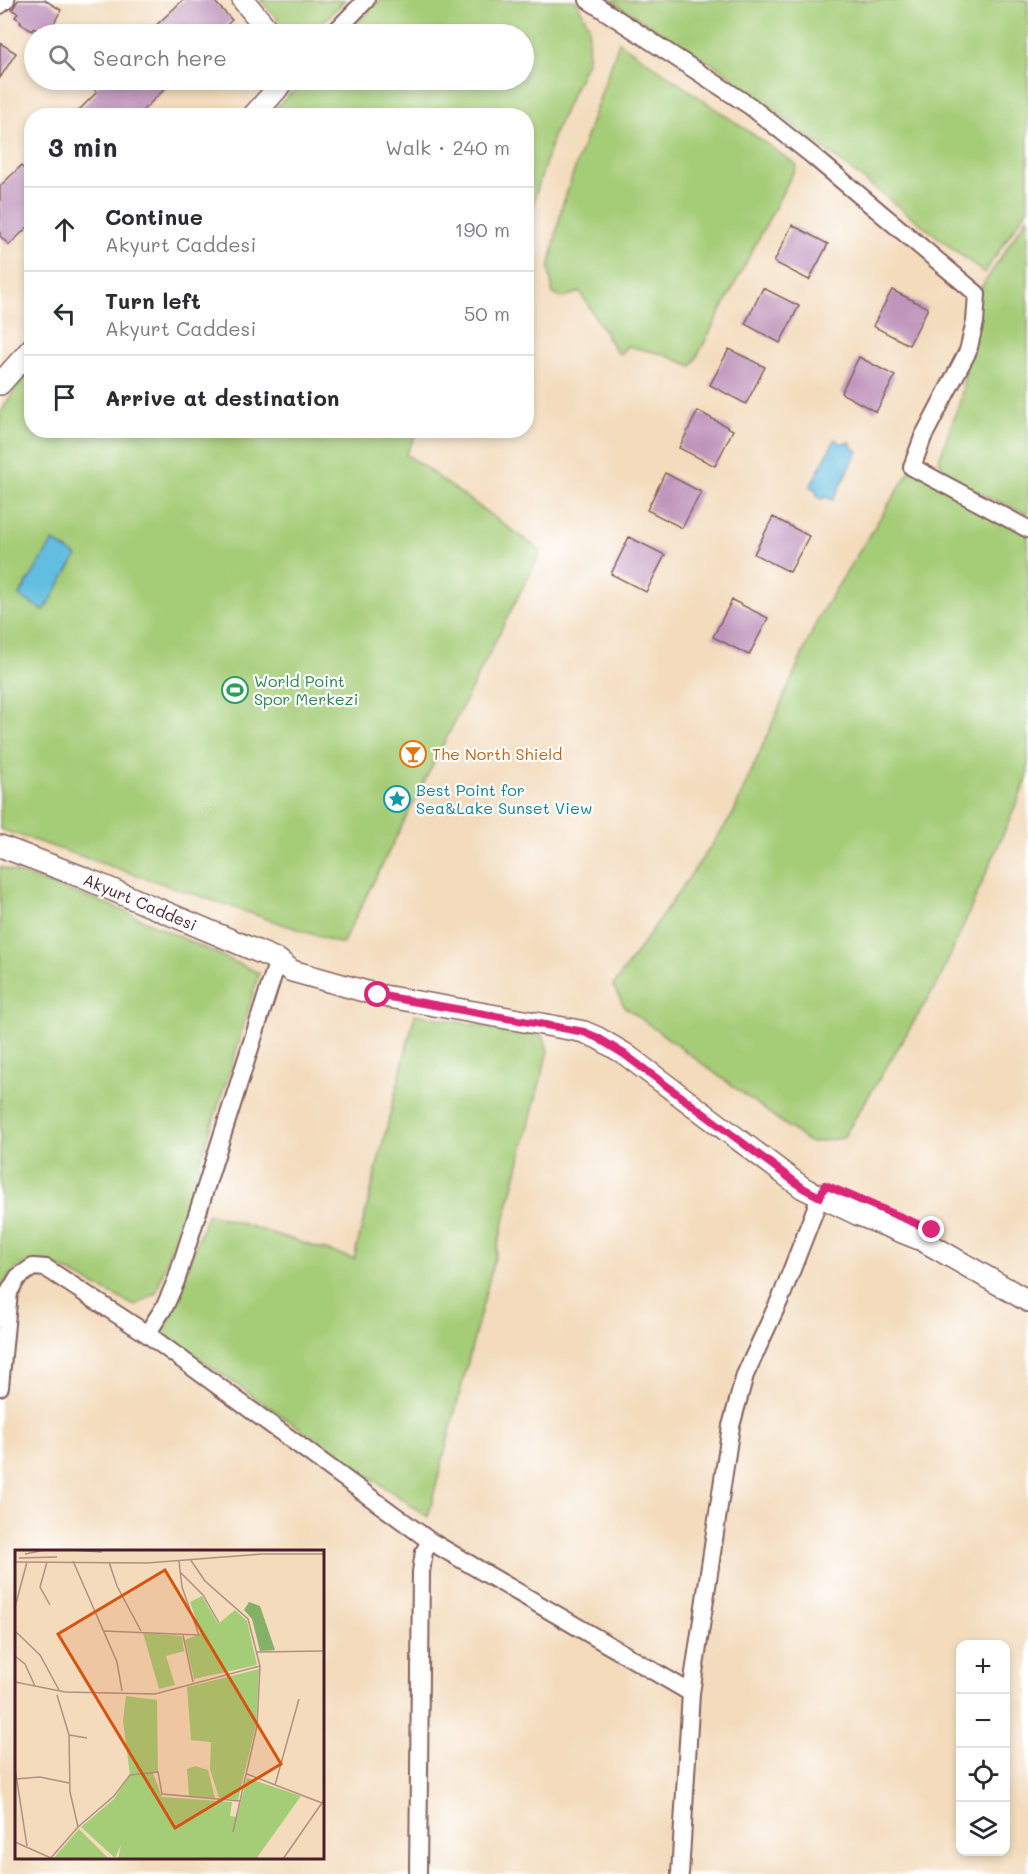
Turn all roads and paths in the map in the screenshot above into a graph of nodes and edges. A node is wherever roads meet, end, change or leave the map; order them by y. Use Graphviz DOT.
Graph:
graph roads {
  1 [pos="6,0"];
  2 [pos="243,0"];
  3 [pos="366,0"];
  4 [pos="588,0"];
  5 [pos="0,5"];
  6 [pos="262,24"];
  7 [pos="343,24"];
  8 [pos="276,90"];
  9 [pos="260,108"];
  10 [pos="24,357"];
  11 [pos="0,384"];
  12 [pos="1028,529"];
  13 [pos="0,846"];
  14 [pos="278,960"];
  15 [pos="823,1191"];
  16 [pos="1028,1285"];
  17 [pos="1028,1300"];
  18 [pos="147,1334"];
  19 [pos="0,1386"];
  20 [pos="430,1541"];
  21 [pos="691,1693"];
  22 [pos="418,1874"];
  23 [pos="680,1874"];
  1 -- 5 [label="street"];
  2 -- 6 [label="street"];
  3 -- 7 [label="street"];
  4 -- 12 [label="street"];
  8 -- 9 [label="street"];
  10 -- 11 [label="street"];
  13 -- 14 [label="street, Akyurt Caddesi"];
  14 -- 15 [label="street, Akyurt Caddesi"];
  14 -- 18 [label="street"];
  15 -- 16 [label="street, Akyurt Caddesi"];
  15 -- 17 [label="street, Akyurt Caddesi"];
  15 -- 21 [label="street"];
  18 -- 19 [label="street"];
  18 -- 20 [label="street"];
  20 -- 21 [label="street"];
  20 -- 22 [label="street"];
  21 -- 23 [label="street"];
}
